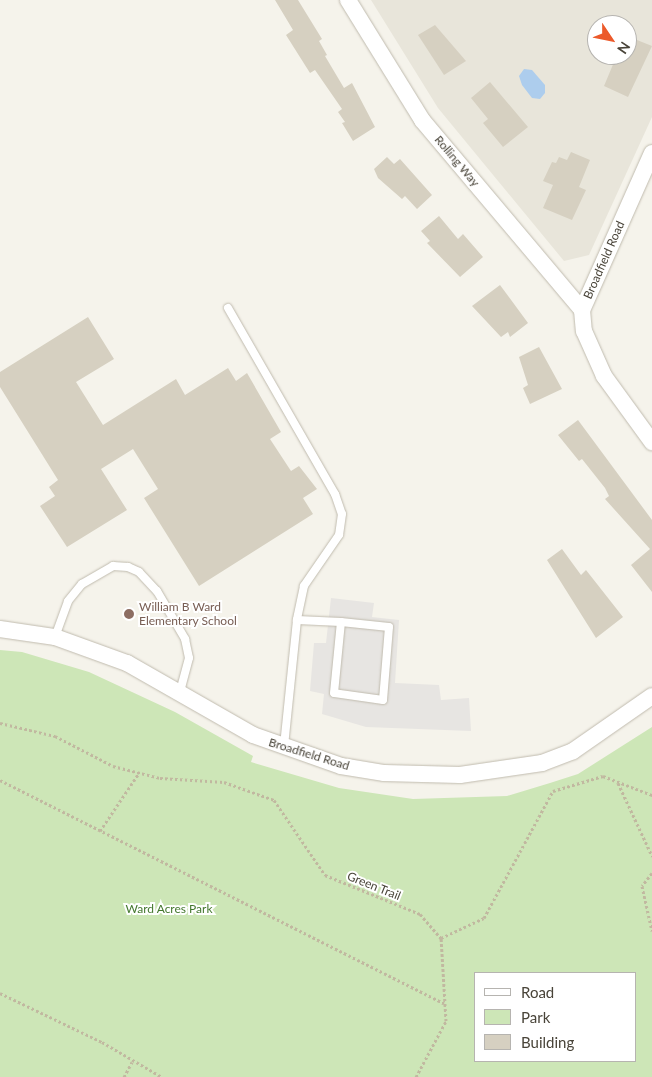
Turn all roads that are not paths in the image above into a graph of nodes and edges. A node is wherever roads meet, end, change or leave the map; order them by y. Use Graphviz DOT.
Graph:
graph roads {
  1 [pos="348,0"];
  2 [pos="652,153"];
  3 [pos="228,308"];
  4 [pos="582,310"];
  5 [pos="652,442"];
  6 [pos="297,620"];
  7 [pos="341,622"];
  8 [pos="0,629"];
  9 [pos="55,637"];
  10 [pos="180,691"];
  11 [pos="652,696"];
  12 [pos="284,748"];
  1 -- 4 [label="street, Rolling Way"];
  2 -- 4 [label="street, Broadfield Road"];
  3 -- 6 [label="lane"];
  4 -- 5 [label="street, Broadfield Road"];
  6 -- 7 [label="lane"];
  6 -- 12 [label="lane"];
  7 -- 7 [label="lane"];
  8 -- 9 [label="street, Broadfield Road"];
  9 -- 10 [label="street, Broadfield Road"];
  9 -- 10 [label="lane"];
  10 -- 12 [label="street, Broadfield Road"];
  11 -- 12 [label="street, Broadfield Road"];
}
